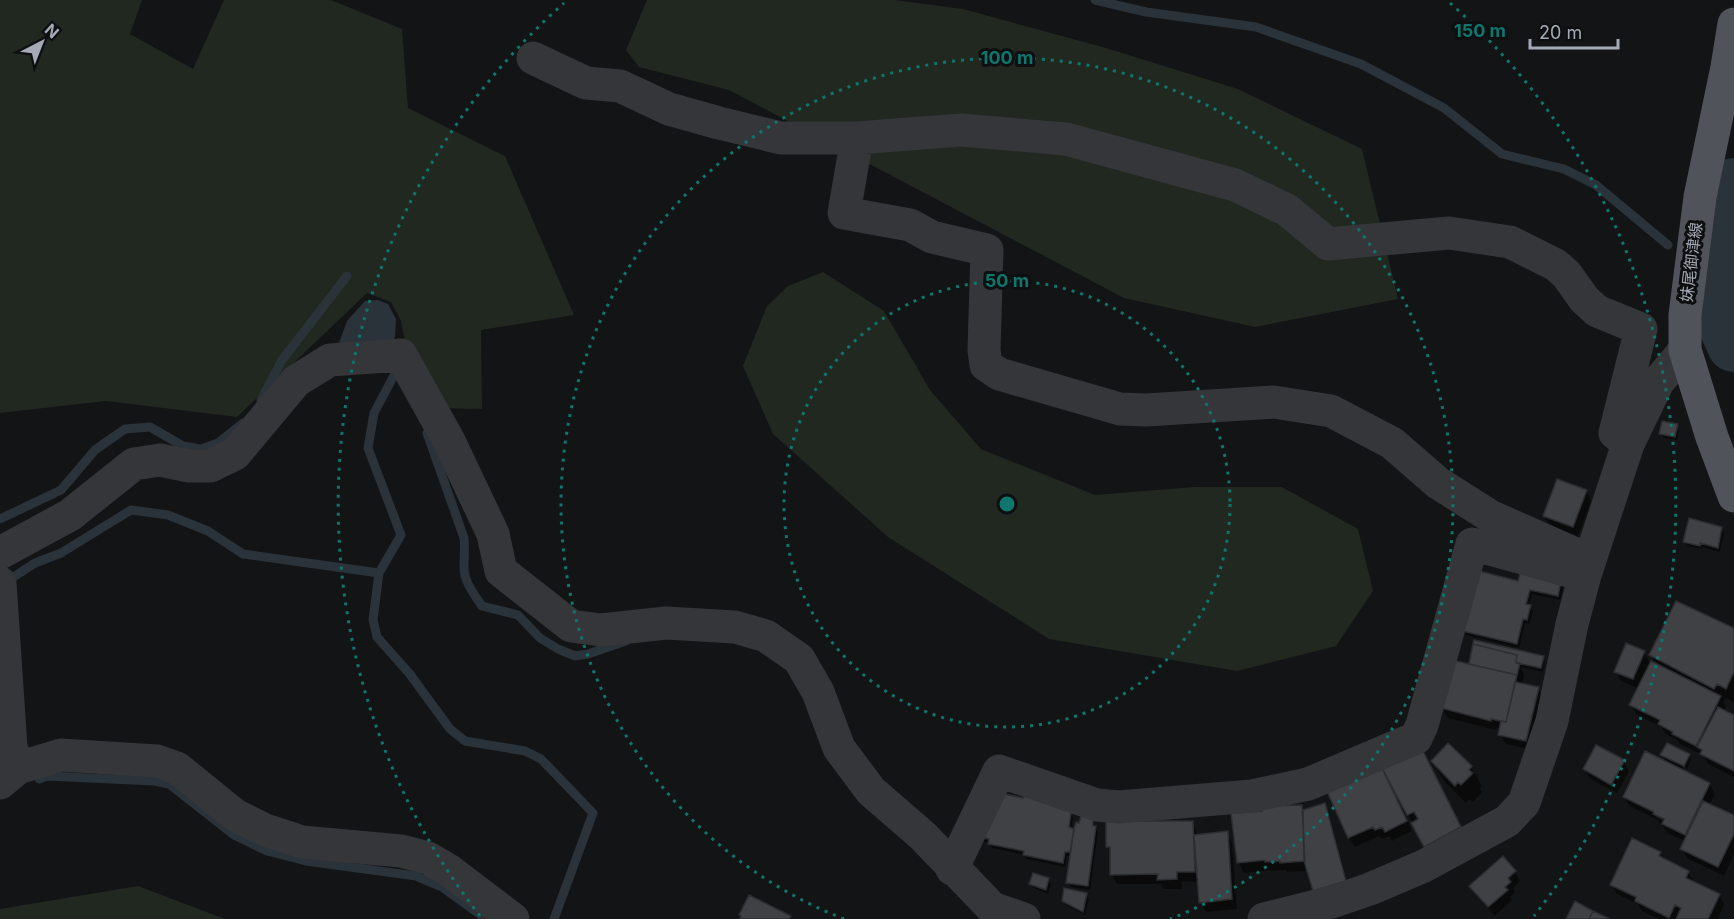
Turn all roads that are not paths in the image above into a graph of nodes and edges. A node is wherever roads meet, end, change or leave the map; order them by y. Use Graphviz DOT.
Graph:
graph roads {
  1 [pos="1734,24"];
  2 [pos="532,58"];
  3 [pos="1731,68"];
  4 [pos="857,138"];
  5 [pos="1685,350"];
  6 [pos="1628,444"];
  7 [pos="1734,496"];
  8 [pos="0,553"];
  9 [pos="1587,567"];
  10 [pos="0,583"];
  11 [pos="9,775"];
  12 [pos="952,869"];
  13 [pos="989,913"];
  14 [pos="513,919"];
  15 [pos="1024,919"];
  16 [pos="1264,919"];
  1 -- 3 [label="main road, 妹尾御津線"];
  2 -- 4 [label="street"];
  3 -- 5 [label="main road, 妹尾御津線"];
  4 -- 6 [label="street"];
  4 -- 9 [label="street"];
  5 -- 6 [label="street"];
  5 -- 7 [label="main road, 妹尾御津線"];
  6 -- 9 [label="street"];
  8 -- 12 [label="street"];
  9 -- 12 [label="street"];
  9 -- 16 [label="street"];
  10 -- 11 [label="street"];
  11 -- 14 [label="street"];
  12 -- 13 [label="street"];
  13 -- 15 [label="street"];
}
